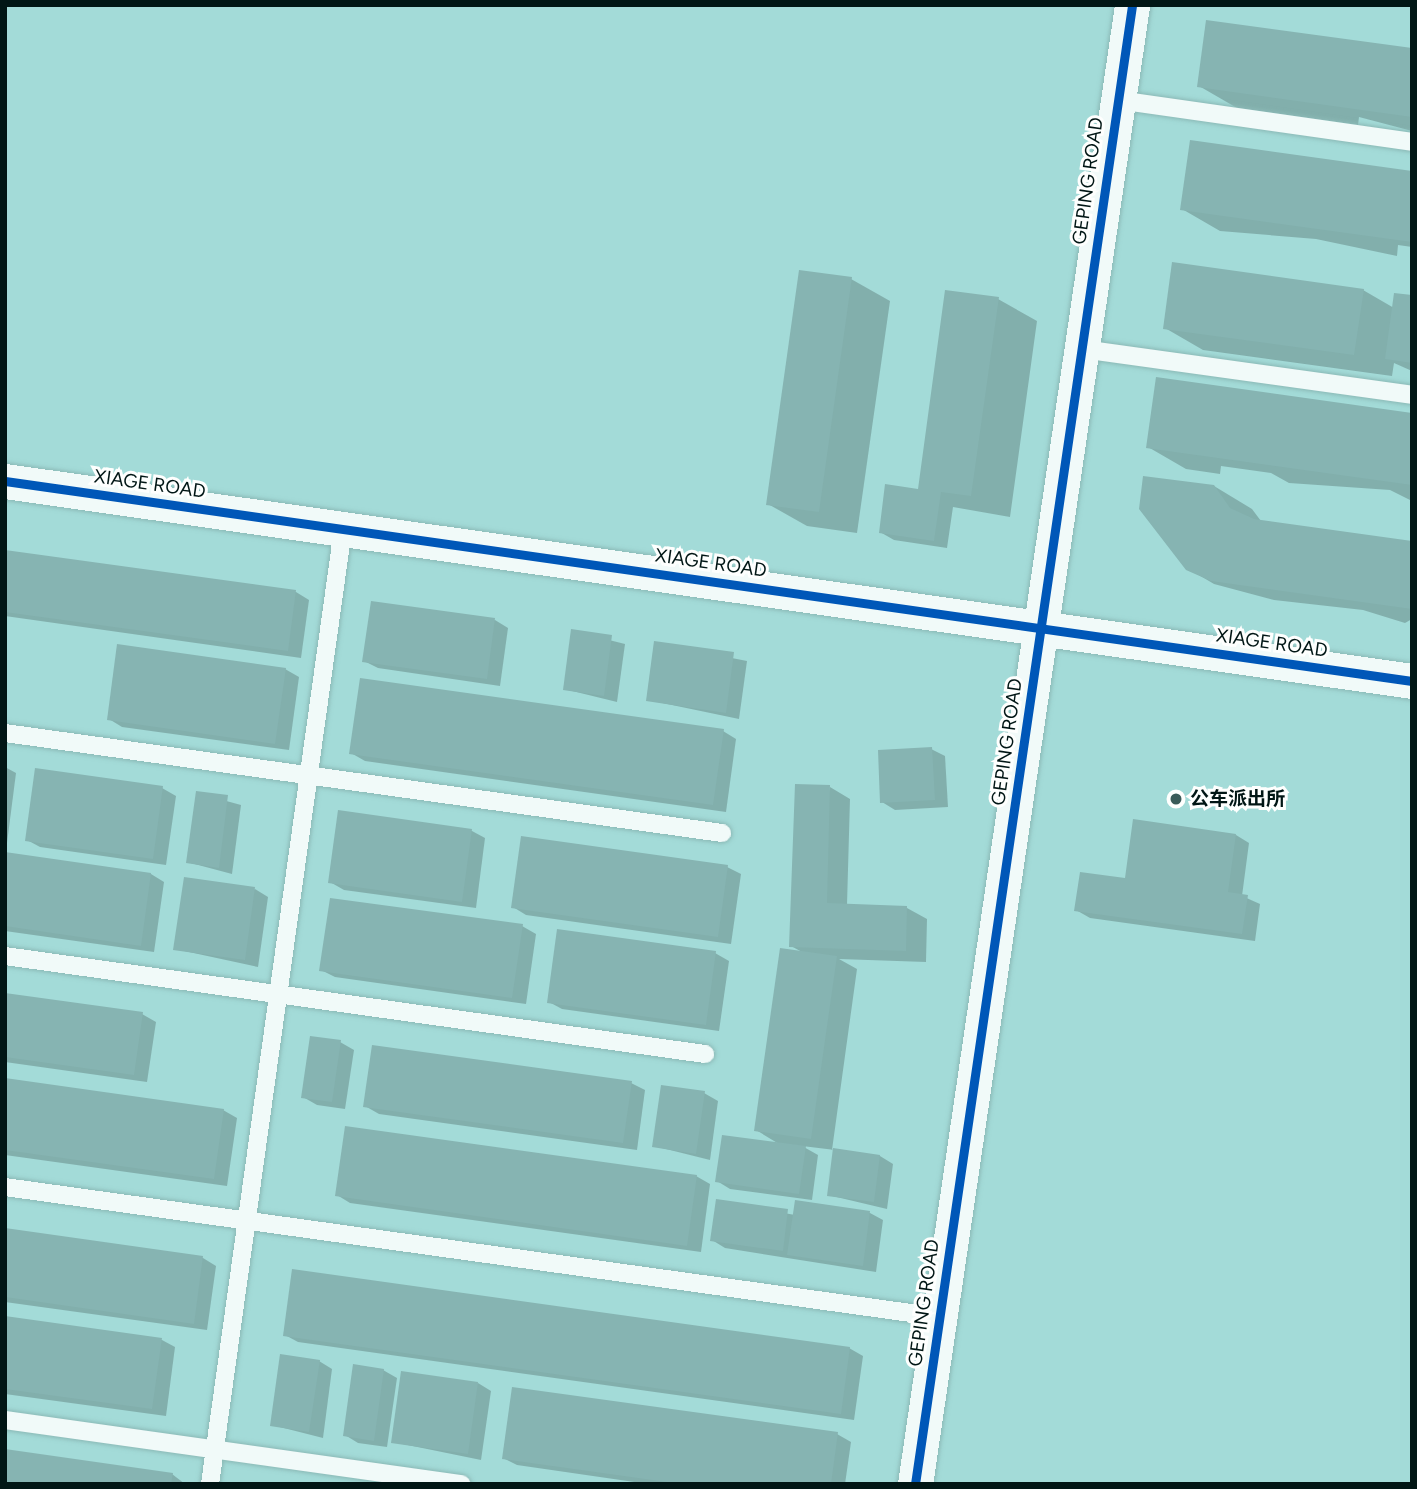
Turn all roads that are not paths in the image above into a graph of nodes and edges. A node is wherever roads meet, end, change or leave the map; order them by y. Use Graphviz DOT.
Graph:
graph roads {
  1 [pos="1132,5"];
  2 [pos="1118,100"];
  3 [pos="1412,142"];
  4 [pos="1082,349"];
  5 [pos="1412,395"];
  6 [pos="5,481"];
  7 [pos="343,529"];
  8 [pos="1041,628"];
  9 [pos="1412,681"];
  10 [pos="5,733"];
  11 [pos="309,775"];
  12 [pos="722,833"];
  13 [pos="5,956"];
  14 [pos="278,994"];
  15 [pos="705,1054"];
  16 [pos="5,1187"];
  17 [pos="246,1220"];
  18 [pos="939,1317"];
  19 [pos="5,1420"];
  20 [pos="214,1449"];
  21 [pos="209,1484"];
  22 [pos="462,1484"];
  23 [pos="915,1484"];
  1 -- 2 [label="street, GEPING ROAD"];
  2 -- 3 [label="lane"];
  2 -- 4 [label="street, GEPING ROAD"];
  4 -- 5 [label="lane"];
  4 -- 8 [label="street, GEPING ROAD"];
  6 -- 7 [label="street, XIAGE ROAD"];
  7 -- 8 [label="street, XIAGE ROAD"];
  7 -- 11 [label="lane"];
  8 -- 9 [label="street, XIAGE ROAD"];
  8 -- 18 [label="street, GEPING ROAD"];
  10 -- 11 [label="lane"];
  11 -- 12 [label="lane"];
  11 -- 14 [label="lane"];
  13 -- 14 [label="lane"];
  14 -- 15 [label="lane"];
  14 -- 17 [label="lane"];
  16 -- 17 [label="lane"];
  17 -- 18 [label="lane"];
  17 -- 20 [label="lane"];
  18 -- 23 [label="street, GEPING ROAD"];
  19 -- 20 [label="lane"];
  20 -- 21 [label="lane"];
  20 -- 22 [label="lane"];
}
